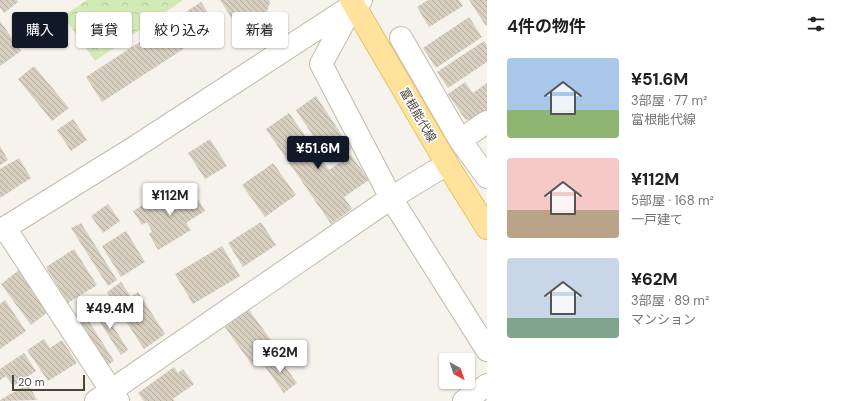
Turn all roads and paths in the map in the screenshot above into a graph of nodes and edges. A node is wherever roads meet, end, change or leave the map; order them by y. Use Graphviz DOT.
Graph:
graph roads {
  1 [pos="355,1"];
  2 [pos="401,38"];
  3 [pos="487,122"];
  4 [pos="460,140"];
  5 [pos="447,164"];
  6 [pos="487,177"];
  7 [pos="391,198"];
  8 [pos="487,228"];
  9 [pos="2,230"];
  10 [pos="487,350"];
  11 [pos="487,385"];
  12 [pos="108,397"];
  13 [pos="464,401"];
  1 -- 5 [label="main road, 富根能代線"];
  1 -- 7 [label="street"];
  1 -- 9 [label="street"];
  2 -- 4 [label="street"];
  3 -- 4 [label="street"];
  4 -- 6 [label="street"];
  5 -- 7 [label="street"];
  5 -- 8 [label="main road, 富根能代線"];
  7 -- 10 [label="street"];
  7 -- 12 [label="street"];
  9 -- 12 [label="street"];
  11 -- 13 [label="street"];
}
